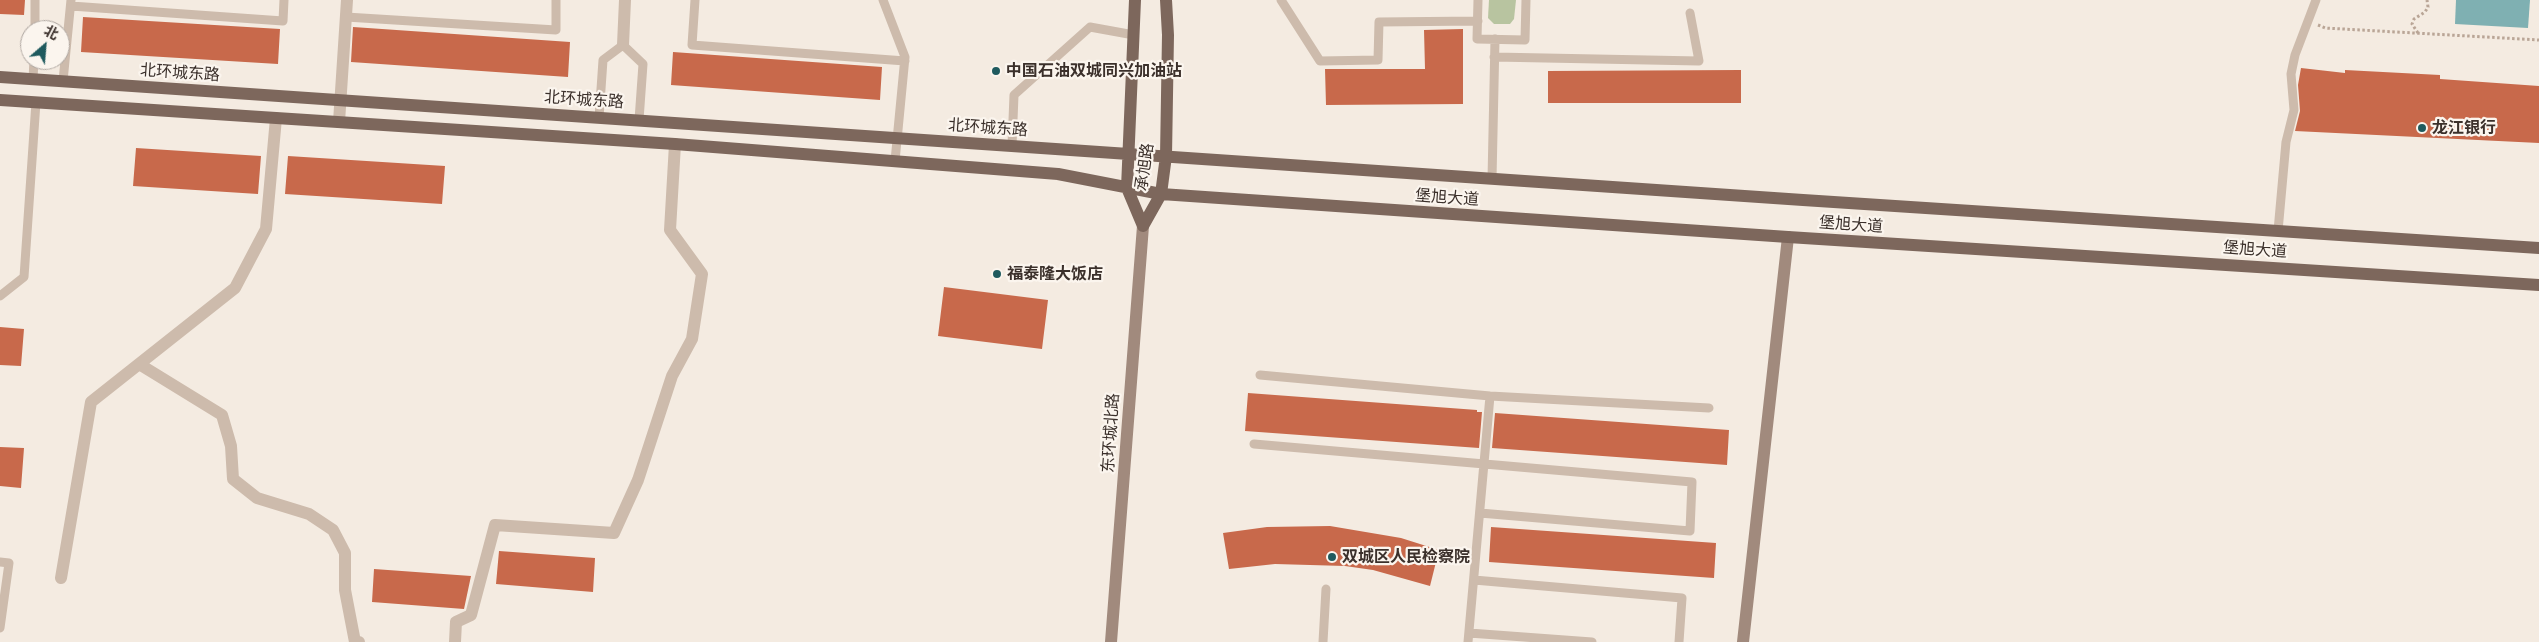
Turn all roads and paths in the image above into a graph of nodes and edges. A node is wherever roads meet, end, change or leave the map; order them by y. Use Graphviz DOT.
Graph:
graph roads {
  1 [pos="36,0"];
  2 [pos="284,0"];
  3 [pos="347,0"];
  4 [pos="556,0"];
  5 [pos="625,0"];
  6 [pos="695,0"];
  7 [pos="883,0"];
  8 [pos="1135,0"];
  9 [pos="1166,0"];
  10 [pos="1281,0"];
  11 [pos="1478,0"];
  12 [pos="1526,0"];
  13 [pos="2316,0"];
  14 [pos="2427,0"];
  15 [pos="71,3"];
  16 [pos="1690,13"];
  17 [pos="346,17"];
  18 [pos="35,20"];
  19 [pos="2309,20"];
  20 [pos="1478,21"];
  21 [pos="2418,33"];
  22 [pos="1134,34"];
  23 [pos="1495,39"];
  24 [pos="2539,40"];
  25 [pos="623,45"];
  26 [pos="1494,57"];
  27 [pos="905,61"];
  28 [pos="34,70"];
  29 [pos="0,77"];
  30 [pos="33,80"];
  31 [pos="63,81"];
  32 [pos="0,100"];
  33 [pos="341,100"];
  34 [pos="36,102"];
  35 [pos="276,118"];
  36 [pos="599,118"];
  37 [pos="640,120"];
  38 [pos="339,122"];
  39 [pos="897,138"];
  40 [pos="675,144"];
  41 [pos="1012,146"];
  42 [pos="1129,153"];
  43 [pos="1166,156"];
  44 [pos="895,161"];
  45 [pos="1492,179"];
  46 [pos="1127,188"];
  47 [pos="1161,194"];
  48 [pos="1143,226"];
  49 [pos="2278,230"];
  50 [pos="1788,237"];
  51 [pos="2539,248"];
  52 [pos="2539,285"];
  53 [pos="0,296"];
  54 [pos="139,364"];
  55 [pos="1260,375"];
  56 [pos="1490,396"];
  57 [pos="1710,408"];
  58 [pos="1254,444"];
  59 [pos="1484,464"];
  60 [pos="1480,513"];
  61 [pos="0,562"];
  62 [pos="61,578"];
  63 [pos="1474,580"];
  64 [pos="1326,590"];
  65 [pos="0,628"];
  66 [pos="1469,638"];
  67 [pos="359,642"];
  68 [pos="455,642"];
  69 [pos="1111,642"];
  70 [pos="1323,642"];
  71 [pos="1592,642"];
  72 [pos="1679,642"];
  73 [pos="1742,642"];
  1 -- 18 [label="lane"];
  2 -- 15 [label="lane"];
  3 -- 17 [label="street"];
  4 -- 17 [label="lane"];
  5 -- 25 [label="street"];
  6 -- 27 [label="lane"];
  7 -- 27 [label="lane"];
  8 -- 22 [label="main road, 承旭路"];
  9 -- 43 [label="main road, 承旭路"];
  10 -- 20 [label="lane"];
  11 -- 20 [label="lane"];
  12 -- 23 [label="lane"];
  13 -- 19 [label="lane"];
  14 -- 21 [label="path"];
  15 -- 31 [label="lane"];
  16 -- 26 [label="lane"];
  17 -- 33 [label="street"];
  19 -- 21 [label="path"];
  19 -- 49 [label="lane"];
  20 -- 23 [label="lane"];
  21 -- 24 [label="path"];
  22 -- 41 [label="lane"];
  22 -- 42 [label="main road, 承旭路"];
  23 -- 26 [label="lane"];
  25 -- 36 [label="lane"];
  25 -- 37 [label="lane"];
  26 -- 45 [label="lane"];
  27 -- 39 [label="lane"];
  28 -- 30 [label="lane"];
  29 -- 30 [label="main road, 北环城东路"];
  30 -- 31 [label="main road, 北环城东路"];
  31 -- 33 [label="main road, 北环城东路"];
  32 -- 34 [label="main road"];
  33 -- 36 [label="main road, 北环城东路"];
  33 -- 38 [label="street"];
  34 -- 35 [label="main road"];
  34 -- 53 [label="lane"];
  35 -- 38 [label="main road"];
  35 -- 54 [label="street"];
  36 -- 37 [label="main road, 北环城东路"];
  37 -- 39 [label="main road, 北环城东路"];
  38 -- 40 [label="main road"];
  39 -- 41 [label="main road, 北环城东路"];
  39 -- 44 [label="lane"];
  40 -- 44 [label="main road"];
  40 -- 68 [label="street"];
  41 -- 42 [label="main road, 北环城东路"];
  42 -- 43 [label="main road, 北环城东路"];
  42 -- 46 [label="main road, 承旭路"];
  43 -- 45 [label="main road, 堡旭大道"];
  43 -- 47 [label="main road, 承旭路"];
  44 -- 46 [label="main road"];
  45 -- 49 [label="main road, 堡旭大道"];
  46 -- 47 [label="main road"];
  46 -- 48 [label="main road, 承旭路"];
  47 -- 48 [label="main road, 承旭路"];
  47 -- 50 [label="main road, 堡旭大道"];
  48 -- 69 [label="main road, 东环城北路"];
  49 -- 51 [label="main road, 堡旭大道"];
  50 -- 52 [label="main road, 堡旭大道"];
  50 -- 73 [label="main road"];
  54 -- 62 [label="street"];
  54 -- 67 [label="street"];
  55 -- 56 [label="lane"];
  56 -- 57 [label="lane"];
  56 -- 59 [label="lane"];
  58 -- 59 [label="lane"];
  59 -- 60 [label="lane"];
  59 -- 60 [label="lane"];
  60 -- 63 [label="lane"];
  61 -- 65 [label="lane"];
  63 -- 66 [label="lane"];
  63 -- 72 [label="lane"];
  64 -- 70 [label="lane"];
  66 -- 71 [label="lane"];
}
